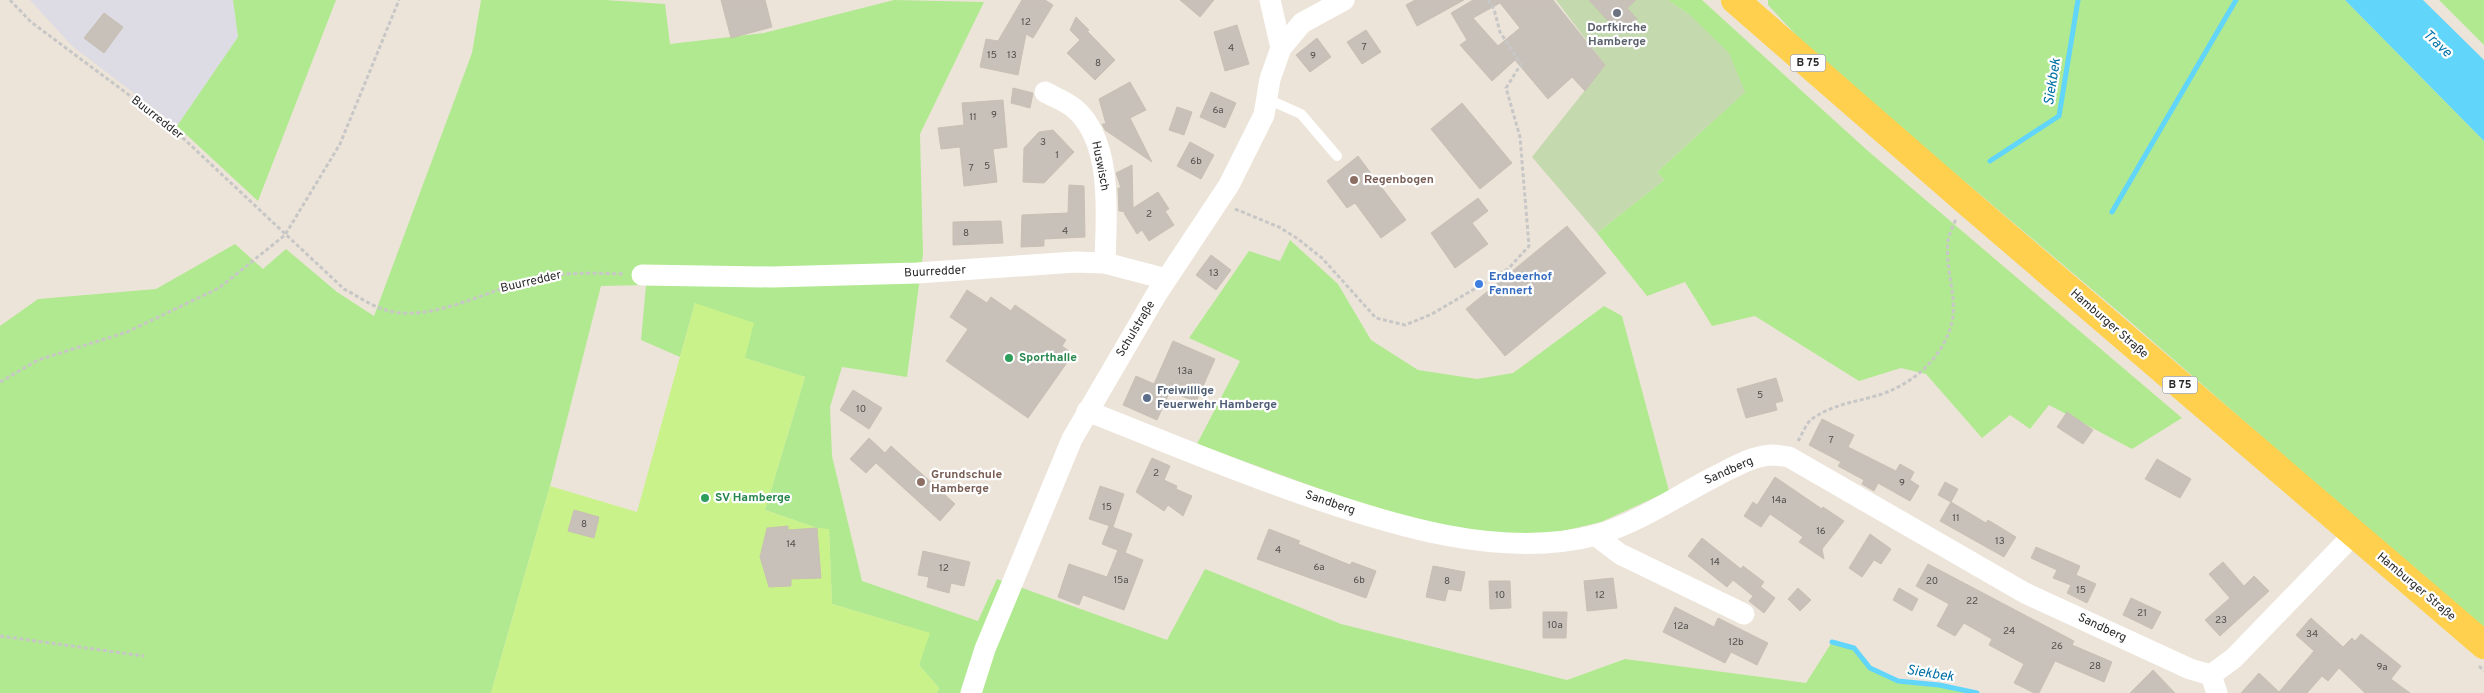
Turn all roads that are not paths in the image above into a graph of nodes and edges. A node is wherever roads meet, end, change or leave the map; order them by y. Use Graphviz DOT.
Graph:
graph roads {
  1 [pos="1270,0"];
  2 [pos="1344,0"];
  3 [pos="1738,1"];
  4 [pos="1281,48"];
  5 [pos="1045,92"];
  6 [pos="1267,99"];
  7 [pos="1337,156"];
  8 [pos="1105,263"];
  9 [pos="642,275"];
  10 [pos="1166,279"];
  11 [pos="1087,410"];
  12 [pos="2354,534"];
  13 [pos="1595,535"];
  14 [pos="1744,614"];
  15 [pos="2484,645"];
  16 [pos="2214,684"];
  17 [pos="972,693"];
  1 -- 4 [label="street"];
  2 -- 4 [label="street, Schulstraße"];
  3 -- 12 [label="main road, Hamburger Straße / B 75"];
  4 -- 6 [label="street, Schulstraße"];
  5 -- 8 [label="street, Huswisch"];
  6 -- 7 [label="lane"];
  6 -- 10 [label="street, Schulstraße"];
  8 -- 9 [label="street, Buurredder"];
  8 -- 10 [label="street, Buurredder"];
  10 -- 11 [label="street, Schulstraße"];
  11 -- 13 [label="street, Sandberg"];
  11 -- 17 [label="street, Schulstraße"];
  12 -- 15 [label="main road, Hamburger Straße / B 75"];
  12 -- 16 [label="street, Sandberg"];
  13 -- 14 [label="street"];
  13 -- 16 [label="street, Sandberg"];
}
